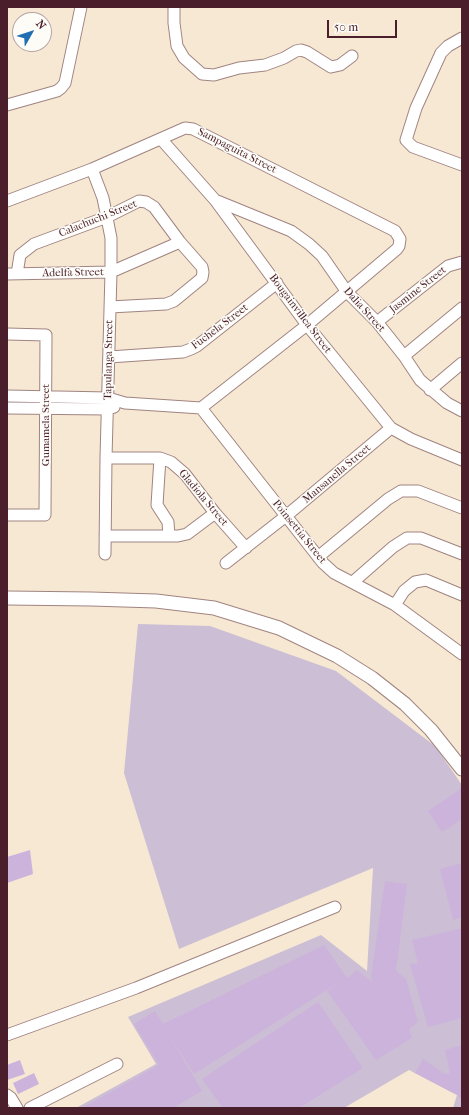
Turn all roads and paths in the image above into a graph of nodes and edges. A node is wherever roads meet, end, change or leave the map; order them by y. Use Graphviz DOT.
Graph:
graph roads {
  1 [pos="81,7"];
  2 [pos="174,7"];
  3 [pos="462,38"];
  4 [pos="352,56"];
  5 [pos="7,105"];
  6 [pos="162,139"];
  7 [pos="462,165"];
  8 [pos="92,169"];
  9 [pos="215,200"];
  10 [pos="7,201"];
  11 [pos="107,217"];
  12 [pos="180,242"];
  13 [pos="462,262"];
  14 [pos="111,272"];
  15 [pos="12,274"];
  16 [pos="277,283"];
  17 [pos="347,292"];
  18 [pos="110,306"];
  19 [pos="462,308"];
  20 [pos="376,322"];
  21 [pos="307,325"];
  22 [pos="7,334"];
  23 [pos="404,356"];
  24 [pos="109,357"];
  25 [pos="462,363"];
  26 [pos="430,390"];
  27 [pos="7,396"];
  28 [pos="46,397"];
  29 [pos="108,398"];
  30 [pos="125,402"];
  31 [pos="7,408"];
  32 [pos="46,408"];
  33 [pos="201,408"];
  34 [pos="108,409"];
  35 [pos="462,411"];
  36 [pos="391,428"];
  37 [pos="106,458"];
  38 [pos="160,458"];
  39 [pos="462,460"];
  40 [pos="462,508"];
  41 [pos="215,513"];
  42 [pos="7,515"];
  43 [pos="286,516"];
  44 [pos="105,536"];
  45 [pos="169,536"];
  46 [pos="246,548"];
  47 [pos="105,554"];
  48 [pos="462,554"];
  49 [pos="318,557"];
  50 [pos="226,563"];
  51 [pos="353,582"];
  52 [pos="462,595"];
  53 [pos="7,598"];
  54 [pos="395,605"];
  55 [pos="462,654"];
  56 [pos="462,769"];
  57 [pos="335,907"];
  58 [pos="7,1035"];
  59 [pos="117,1064"];
  60 [pos="7,1095"];
  61 [pos="17,1108"];
  62 [pos="30,1108"];
  1 -- 5 [label="street"];
  2 -- 4 [label="street"];
  3 -- 7 [label="street"];
  6 -- 8 [label="street, Sampaguita Street"];
  6 -- 9 [label="street, Bougainvillea Street"];
  6 -- 17 [label="street, Sampaguita Street"];
  8 -- 10 [label="street, Sampaguita Street"];
  8 -- 11 [label="street, Tapulanga Street"];
  9 -- 16 [label="street, Bougainvillea Street"];
  9 -- 17 [label="street, Dalia Street"];
  11 -- 12 [label="street, Calachuchi Street"];
  11 -- 14 [label="street, Tapulanga Street"];
  11 -- 15 [label="street, Calachuchi Street"];
  12 -- 14 [label="street, Adelfa Street"];
  12 -- 18 [label="street, Calachuchi Street"];
  13 -- 20 [label="street, Jasmine Street"];
  14 -- 15 [label="street, Adelfa Street"];
  14 -- 18 [label="street, Tapulanga Street"];
  16 -- 21 [label="street, Bougainvillea Street"];
  16 -- 24 [label="street, Fuchela Street"];
  17 -- 20 [label="street, Dalia Street"];
  17 -- 21 [label="street"];
  18 -- 24 [label="street, Tapulanga Street"];
  19 -- 23 [label="street"];
  20 -- 23 [label="street, Dalia Street"];
  21 -- 33 [label="street"];
  21 -- 36 [label="street, Bougainvillea Street"];
  22 -- 28 [label="street, Gumamela Street"];
  23 -- 26 [label="street, Dalia Street"];
  24 -- 29 [label="street, Tapulanga Street"];
  25 -- 26 [label="street"];
  26 -- 35 [label="street, Dalia Street"];
  27 -- 28 [label="street"];
  28 -- 29 [label="street"];
  28 -- 32 [label="street, Gumamela Street"];
  29 -- 30 [label="street"];
  29 -- 34 [label="street, Tapulanga Street"];
  30 -- 33 [label="street"];
  30 -- 34 [label="street"];
  31 -- 32 [label="street"];
  32 -- 34 [label="street"];
  32 -- 42 [label="street, Gumamela Street"];
  33 -- 43 [label="street, Poinsettia Street"];
  34 -- 37 [label="street, Tapulanga Street"];
  36 -- 39 [label="street, Bougainvillea Street"];
  36 -- 43 [label="street, Mansanella Street"];
  37 -- 38 [label="street, Gladiola Street"];
  37 -- 44 [label="street, Tapulanga Street"];
  38 -- 41 [label="street, Gladiola Street"];
  38 -- 45 [label="street"];
  40 -- 49 [label="street"];
  41 -- 45 [label="street"];
  41 -- 46 [label="street, Gladiola Street"];
  43 -- 46 [label="street, Mansanella Street"];
  43 -- 49 [label="street, Poinsettia Street"];
  44 -- 45 [label="street"];
  44 -- 47 [label="street, Tapulanga Street"];
  46 -- 50 [label="street, Mansanella Street"];
  48 -- 51 [label="street"];
  49 -- 51 [label="street, Poinsettia Street"];
  51 -- 54 [label="street, Poinsettia Street"];
  52 -- 54 [label="street"];
  53 -- 56 [label="street"];
  54 -- 55 [label="street, Poinsettia Street"];
  57 -- 58 [label="street"];
  59 -- 62 [label="street"];
  60 -- 61 [label="street"];
}
